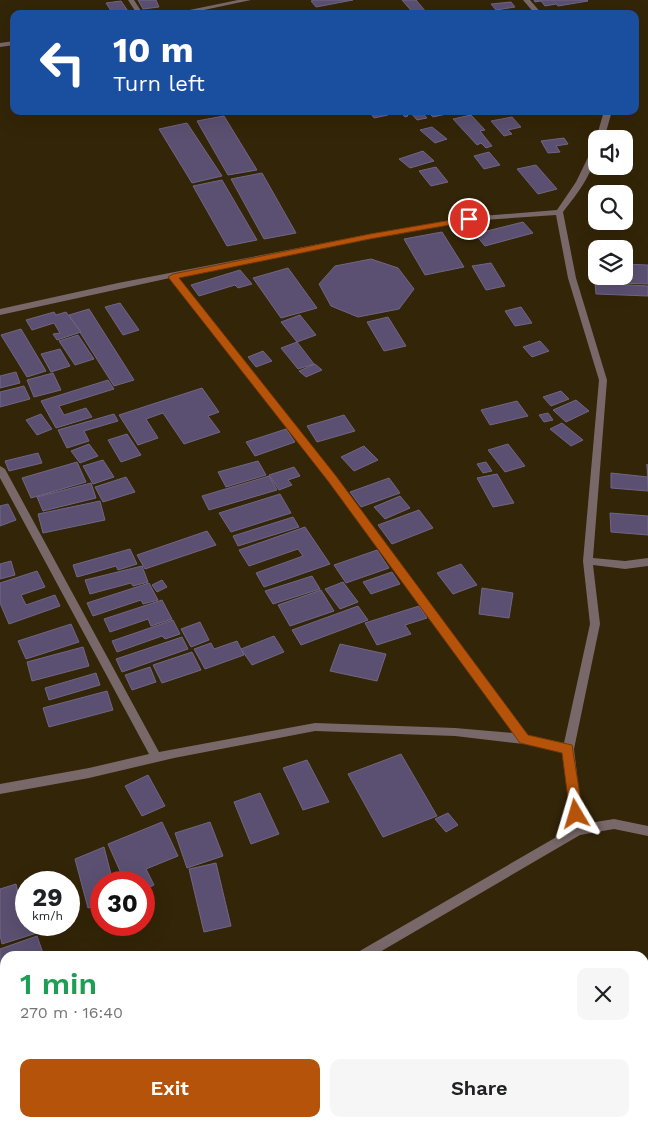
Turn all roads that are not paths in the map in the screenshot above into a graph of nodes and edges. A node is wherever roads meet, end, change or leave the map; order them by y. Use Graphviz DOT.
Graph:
graph roads {
  1 [pos="248,0"];
  2 [pos="526,0"];
  3 [pos="194,10"];
  4 [pos="535,10"];
  5 [pos="607,115"];
  6 [pos="603,130"];
  7 [pos="588,169"];
  8 [pos="559,212"];
  9 [pos="173,277"];
  10 [pos="0,312"];
  11 [pos="0,469"];
  12 [pos="588,561"];
  13 [pos="648,562"];
  14 [pos="524,739"];
  15 [pos="568,749"];
  16 [pos="156,758"];
  17 [pos="0,789"];
  18 [pos="578,830"];
  19 [pos="648,831"];
  20 [pos="371,951"];
  1 -- 3 [label="street"];
  2 -- 4 [label="street"];
  5 -- 6 [label="street"];
  7 -- 8 [label="street"];
  8 -- 9 [label="street"];
  8 -- 12 [label="street"];
  9 -- 10 [label="street"];
  9 -- 14 [label="street"];
  11 -- 16 [label="street"];
  12 -- 13 [label="street"];
  12 -- 15 [label="street"];
  14 -- 15 [label="street"];
  14 -- 16 [label="street"];
  15 -- 18 [label="street"];
  16 -- 17 [label="street"];
  18 -- 19 [label="street"];
  18 -- 20 [label="street"];
}
